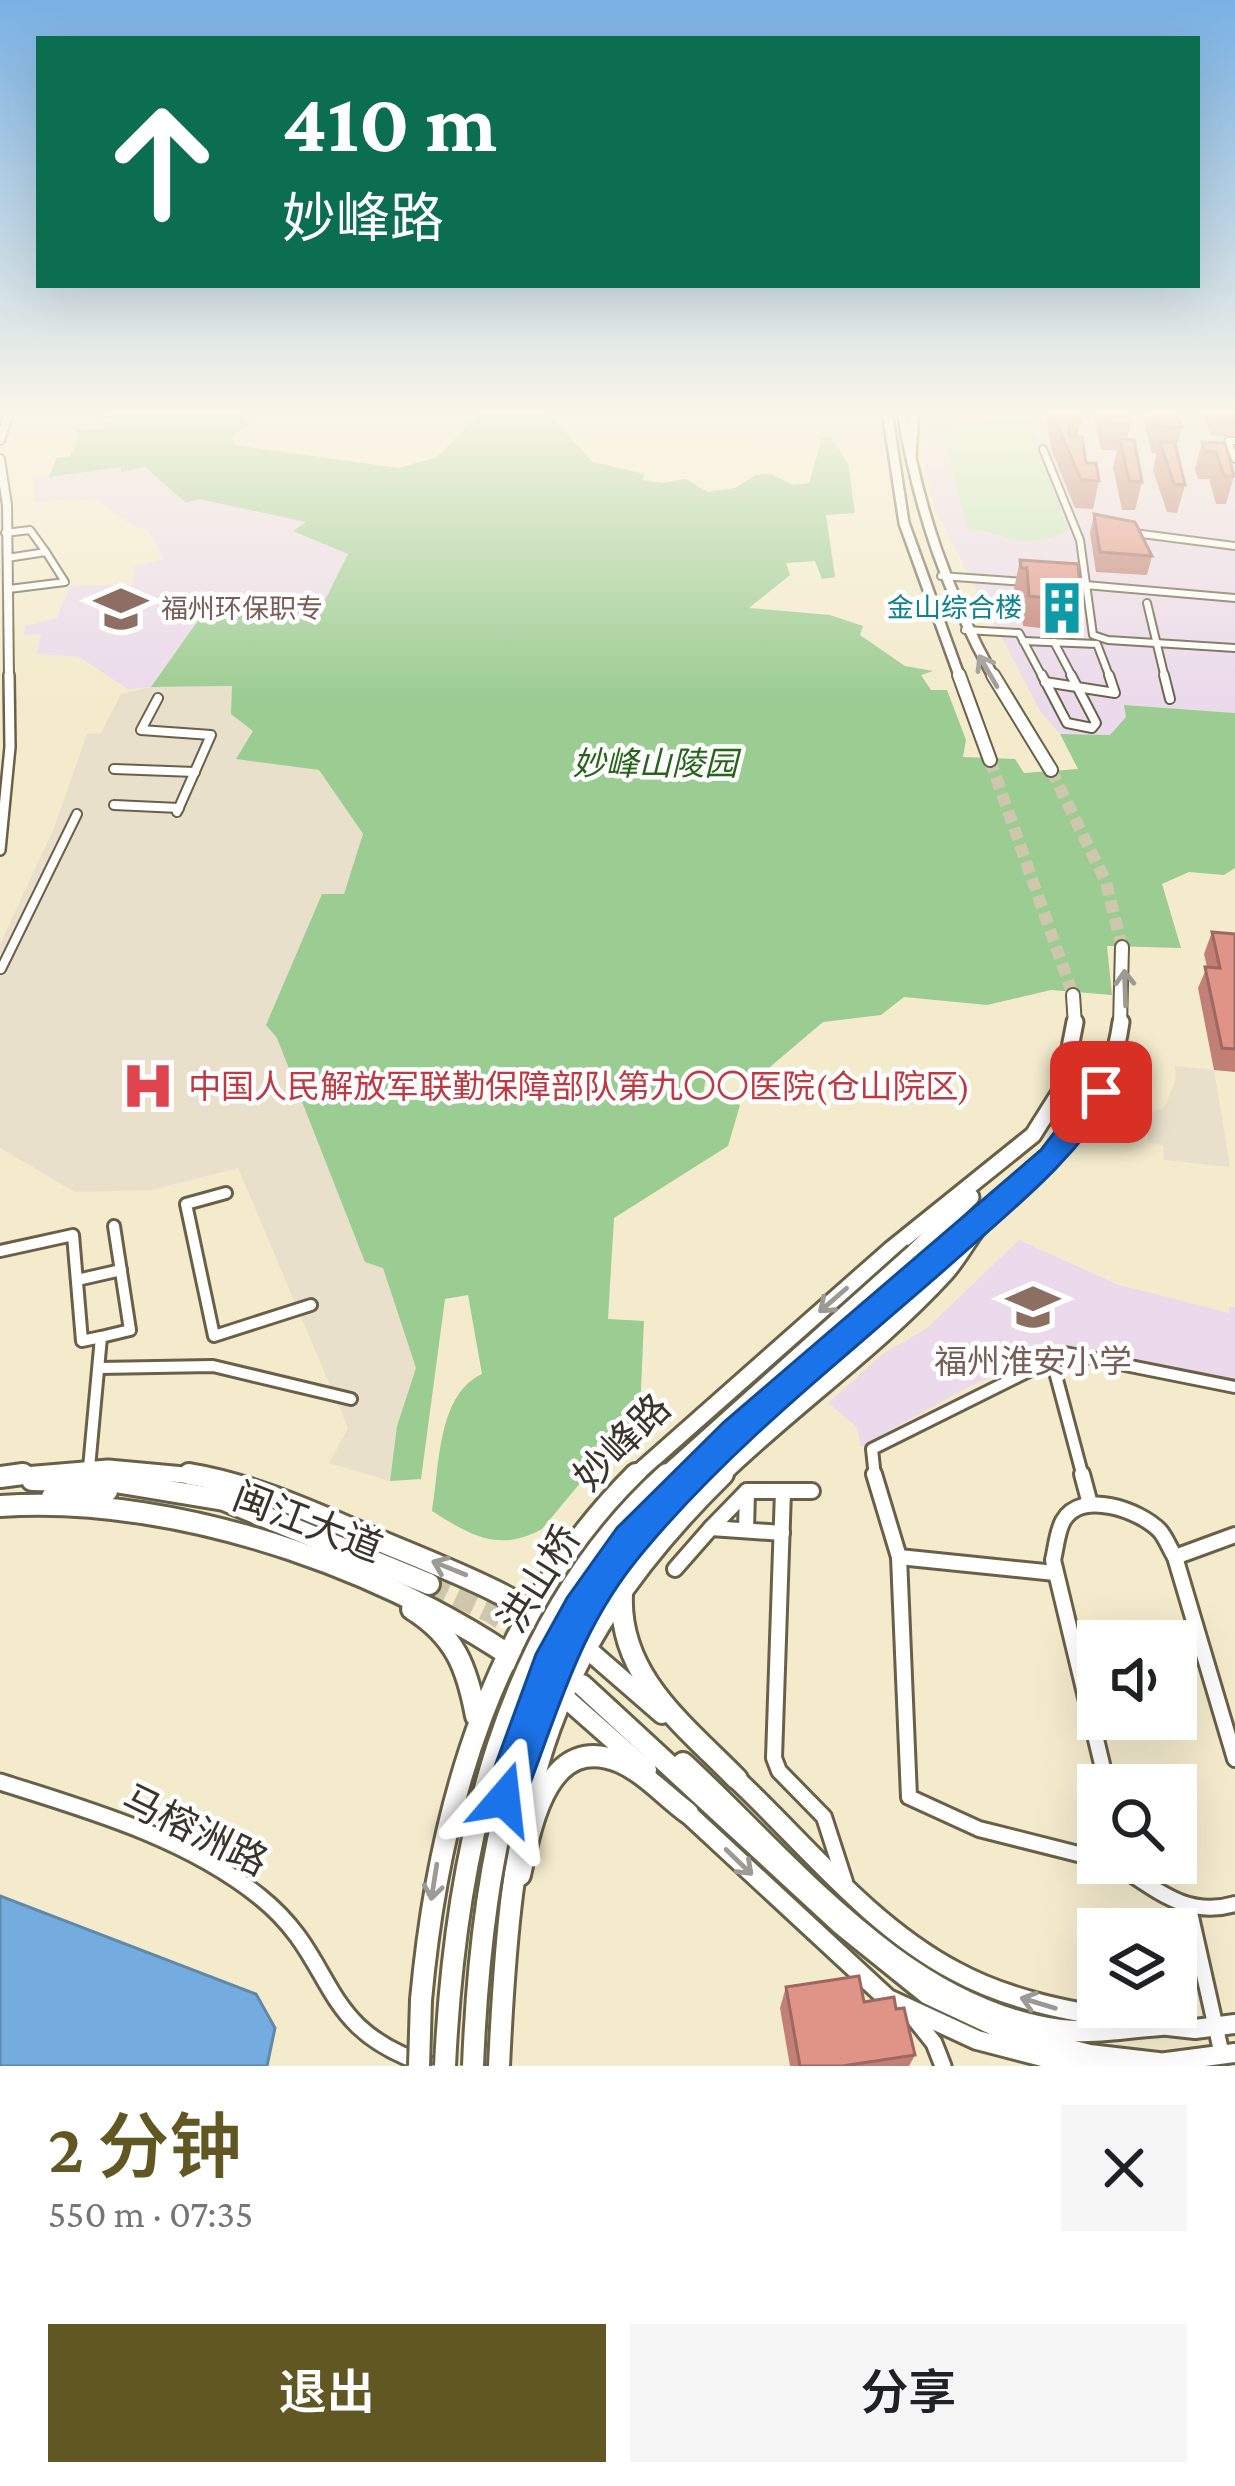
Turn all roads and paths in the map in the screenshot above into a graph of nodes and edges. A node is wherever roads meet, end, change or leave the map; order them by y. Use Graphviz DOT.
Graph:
graph roads {
  1 [pos="3,507"];
  2 [pos="901,507"];
  3 [pos="918,507"];
  4 [pos="1065,507"];
  5 [pos="1071,523"];
  6 [pos="1084,525"];
  7 [pos="1127,532"];
  8 [pos="5,533"];
  9 [pos="1235,546"];
  10 [pos="46,552"];
  11 [pos="5,560"];
  12 [pos="940,576"];
  13 [pos="1042,583"];
  14 [pos="1064,584"];
  15 [pos="1085,585"];
  16 [pos="9,589"];
  17 [pos="1235,598"];
  18 [pos="1148,603"];
  19 [pos="965,630"];
  20 [pos="1023,641"];
  21 [pos="1054,642"];
  22 [pos="1157,643"];
  23 [pos="1235,648"];
  24 [pos="5,650"];
  25 [pos="1045,682"];
  26 [pos="1076,684"];
  27 [pos="158,698"];
  28 [pos="1170,698"];
  29 [pos="5,740"];
  30 [pos="990,760"];
  31 [pos="114,769"];
  32 [pos="1051,770"];
  33 [pos="195,772"];
  34 [pos="115,805"];
  35 [pos="77,814"];
  36 [pos="0,850"];
  37 [pos="1122,947"];
  38 [pos="1,969"];
  39 [pos="1072,995"];
  40 [pos="1009,1160"];
  41 [pos="226,1193"];
  42 [pos="982,1221"];
  43 [pos="114,1226"];
  44 [pos="0,1251"];
  45 [pos="923,1257"];
  46 [pos="121,1270"];
  47 [pos="77,1280"];
  48 [pos="311,1305"];
  49 [pos="101,1337"];
  50 [pos="1051,1357"];
  51 [pos="99,1369"];
  52 [pos="1235,1387"];
  53 [pos="351,1399"];
  54 [pos="88,1468"];
  55 [pos="0,1478"];
  56 [pos="747,1490"];
  57 [pos="783,1491"];
  58 [pos="812,1491"];
  59 [pos="29,1502"];
  60 [pos="1090,1504"];
  61 [pos="0,1506"];
  62 [pos="711,1528"];
  63 [pos="746,1530"];
  64 [pos="782,1533"];
  65 [pos="1235,1535"];
  66 [pos="899,1557"];
  67 [pos="1174,1557"];
  68 [pos="675,1569"];
  69 [pos="1055,1573"];
  70 [pos="623,1586"];
  71 [pos="377,1587"];
  72 [pos="533,1607"];
  73 [pos="586,1648"];
  74 [pos="508,1650"];
  75 [pos="577,1686"];
  76 [pos="476,1716"];
  77 [pos="1235,1759"];
  78 [pos="1102,1764"];
  79 [pos="737,1779"];
  80 [pos="0,1782"];
  81 [pos="688,1813"];
  82 [pos="1077,1854"];
  83 [pos="845,1882"];
  84 [pos="1145,1884"];
  85 [pos="513,1903"];
  86 [pos="1233,1906"];
  87 [pos="1189,1908"];
  88 [pos="1235,1924"];
  89 [pos="1197,1944"];
  90 [pos="908,2011"];
  91 [pos="1077,2012"];
  92 [pos="1215,2026"];
  93 [pos="1100,2028"];
  94 [pos="1219,2056"];
  95 [pos="1153,2065"];
  96 [pos="419,2066"];
  97 [pos="432,2066"];
  98 [pos="445,2066"];
  99 [pos="473,2066"];
  100 [pos="499,2066"];
  101 [pos="943,2066"];
  1 -- 8 [label="street"];
  2 -- 30 [label="main road"];
  3 -- 12 [label="main road"];
  4 -- 5 [label="street"];
  5 -- 6 [label="street"];
  5 -- 15 [label="street"];
  7 -- 9 [label="street"];
  8 -- 10 [label="street"];
  8 -- 11 [label="street"];
  10 -- 11 [label="street"];
  10 -- 16 [label="street"];
  11 -- 16 [label="street"];
  12 -- 13 [label="street"];
  12 -- 19 [label="main road"];
  14 -- 15 [label="street"];
  15 -- 17 [label="street"];
  15 -- 22 [label="street"];
  16 -- 24 [label="street"];
  18 -- 22 [label="street"];
  19 -- 20 [label="street"];
  32 -- 19 [label="main road, one-way"];
  20 -- 21 [label="street"];
  20 -- 25 [label="street"];
  21 -- 26 [label="street"];
  21 -- 26 [label="street"];
  22 -- 23 [label="street"];
  22 -- 28 [label="street"];
  24 -- 29 [label="street"];
  25 -- 26 [label="street"];
  25 -- 26 [label="street"];
  27 -- 33 [label="street"];
  29 -- 36 [label="street"];
  31 -- 33 [label="street"];
  33 -- 34 [label="street"];
  35 -- 38 [label="street"];
  42 -- 37 [label="main road, one-way"];
  39 -- 40 [label="main road, 妙峰路"];
  40 -- 45 [label="main road"];
  40 -- 72 [label="main road, 妙峰路, one-way"];
  41 -- 48 [label="street"];
  42 -- 45 [label="main road"];
  42 -- 70 [label="main road"];
  43 -- 46 [label="street"];
  44 -- 47 [label="street"];
  45 -- 98 [label="main road, 洪山桥, bridge"];
  45 -- 99 [label="main road, bridge"];
  46 -- 47 [label="street"];
  46 -- 49 [label="street"];
  47 -- 49 [label="street"];
  49 -- 51 [label="street"];
  50 -- 52 [label="street"];
  50 -- 60 [label="street"];
  50 -- 66 [label="street"];
  51 -- 53 [label="street"];
  51 -- 54 [label="street"];
  54 -- 55 [label="main road"];
  72 -- 54 [label="main road, one-way"];
  55 -- 59 [label="main road"];
  56 -- 57 [label="street"];
  56 -- 62 [label="street"];
  56 -- 63 [label="street"];
  57 -- 58 [label="street"];
  57 -- 64 [label="street"];
  59 -- 61 [label="main road, 闽江大道"];
  59 -- 71 [label="main road, 闽江大道"];
  60 -- 67 [label="street"];
  60 -- 69 [label="street"];
  62 -- 63 [label="street"];
  62 -- 68 [label="street"];
  63 -- 64 [label="street"];
  64 -- 83 [label="street"];
  65 -- 67 [label="street"];
  66 -- 69 [label="street"];
  66 -- 82 [label="street"];
  67 -- 77 [label="street"];
  69 -- 78 [label="street"];
  70 -- 73 [label="main road"];
  70 -- 79 [label="main road"];
  71 -- 74 [label="main road, 闽江大道"];
  71 -- 76 [label="main road"];
  72 -- 73 [label="main road"];
  72 -- 74 [label="main road, 妙峰路"];
  73 -- 75 [label="main road"];
  73 -- 79 [label="main road"];
  74 -- 75 [label="main road, 闽江大道"];
  74 -- 76 [label="main road, 妙峰路"];
  75 -- 81 [label="main road"];
  75 -- 85 [label="main road"];
  75 -- 93 [label="main road"];
  75 -- 95 [label="main road"];
  76 -- 96 [label="main road, 妙峰路, one-way, bridge"];
  79 -- 83 [label="main road"];
  80 -- 97 [label="street, 马榕洲路"];
  81 -- 85 [label="main road"];
  81 -- 90 [label="main road, one-way"];
  91 -- 83 [label="main road, one-way"];
  84 -- 87 [label="street"];
  85 -- 100 [label="main road"];
  86 -- 87 [label="street"];
  86 -- 88 [label="street"];
  89 -- 92 [label="street"];
  90 -- 95 [label="main road"];
  90 -- 101 [label="street"];
  92 -- 94 [label="street"];
  94 -- 95 [label="main road"];
}
